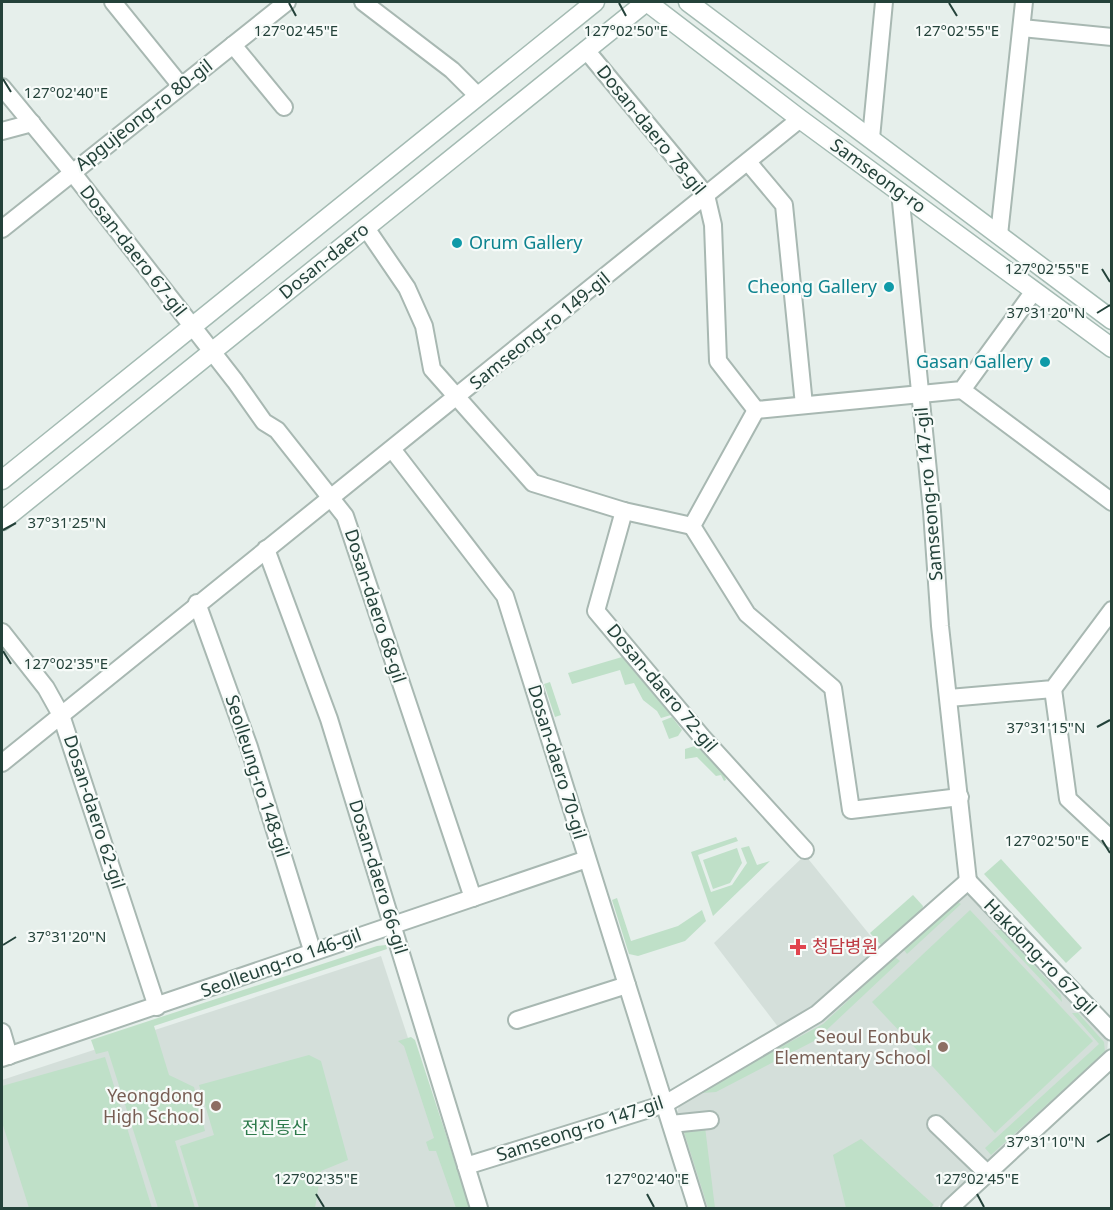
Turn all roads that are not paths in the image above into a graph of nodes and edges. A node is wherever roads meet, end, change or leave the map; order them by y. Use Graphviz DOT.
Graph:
graph roads {
  1 [pos="113,2"];
  2 [pos="287,2"];
  3 [pos="363,2"];
  4 [pos="595,2"];
  5 [pos="647,2"];
  6 [pos="688,2"];
  7 [pos="884,2"];
  8 [pos="1024,2"];
  9 [pos="1022,28"];
  10 [pos="1112,37"];
  11 [pos="233,45"];
  12 [pos="586,50"];
  13 [pos="181,86"];
  14 [pos="2,87"];
  15 [pos="478,96"];
  16 [pos="284,107"];
  17 [pos="800,119"];
  18 [pos="32,123"];
  19 [pos="2,131"];
  20 [pos="871,138"];
  21 [pos="748,162"];
  22 [pos="72,172"];
  23 [pos="900,192"];
  24 [pos="706,195"];
  25 [pos="366,228"];
  26 [pos="2,229"];
  27 [pos="999,235"];
  28 [pos="1034,291"];
  29 [pos="1112,320"];
  30 [pos="192,326"];
  31 [pos="1112,348"];
  32 [pos="211,352"];
  33 [pos="962,390"];
  34 [pos="919,394"];
  35 [pos="458,397"];
  36 [pos="804,405"];
  37 [pos="756,410"];
  38 [pos="392,449"];
  39 [pos="2,480"];
  40 [pos="329,496"];
  41 [pos="1112,502"];
  42 [pos="624,511"];
  43 [pos="2,520"];
  44 [pos="692,526"];
  45 [pos="266,549"];
  46 [pos="197,603"];
  47 [pos="1112,610"];
  48 [pos="2,632"];
  49 [pos="1053,689"];
  50 [pos="949,698"];
  51 [pos="61,715"];
  52 [pos="2,763"];
  53 [pos="960,796"];
  54 [pos="1112,840"];
  55 [pos="805,850"];
  56 [pos="586,859"];
  57 [pos="968,882"];
  58 [pos="473,898"];
  59 [pos="393,923"];
  60 [pos="312,950"];
  61 [pos="627,985"];
  62 [pos="157,1007"];
  63 [pos="517,1020"];
  64 [pos="2,1032"];
  65 [pos="1112,1032"];
  66 [pos="5,1057"];
  67 [pos="1112,1058"];
  68 [pos="664,1104"];
  69 [pos="710,1120"];
  70 [pos="671,1124"];
  71 [pos="936,1124"];
  72 [pos="466,1166"];
  73 [pos="988,1174"];
  74 [pos="479,1209"];
  75 [pos="697,1209"];
  76 [pos="950,1209"];
  1 -- 13 [label="street"];
  2 -- 11 [label="street, Apgujeong-ro 80-gil"];
  3 -- 15 [label="street"];
  4 -- 15 [label="main road, Dosan-daero"];
  5 -- 12 [label="main road, Dosan-daero"];
  5 -- 17 [label="main road, Samseong-ro"];
  6 -- 20 [label="main road, Samseong-ro"];
  7 -- 20 [label="street"];
  8 -- 9 [label="street"];
  9 -- 10 [label="street"];
  9 -- 27 [label="street"];
  11 -- 13 [label="street, Apgujeong-ro 80-gil"];
  11 -- 16 [label="street"];
  12 -- 24 [label="street, Dosan-daero 78-gil"];
  12 -- 25 [label="main road, Dosan-daero"];
  13 -- 22 [label="street, Apgujeong-ro 80-gil"];
  14 -- 18 [label="street, Dosan-daero 67-gil"];
  15 -- 30 [label="main road, Dosan-daero"];
  17 -- 21 [label="street, Samseong-ro 149-gil"];
  17 -- 23 [label="main road, Samseong-ro"];
  18 -- 19 [label="street"];
  18 -- 22 [label="street, Dosan-daero 67-gil"];
  20 -- 27 [label="main road, Samseong-ro"];
  21 -- 24 [label="street, Samseong-ro 149-gil"];
  21 -- 36 [label="street"];
  22 -- 26 [label="street, Apgujeong-ro 80-gil"];
  22 -- 30 [label="street, Dosan-daero 67-gil"];
  23 -- 28 [label="main road, Samseong-ro"];
  23 -- 34 [label="street, Samseong-ro 147-gil"];
  24 -- 35 [label="street, Samseong-ro 149-gil"];
  24 -- 37 [label="street, Dosan-daero 78-gil"];
  25 -- 32 [label="main road, Dosan-daero"];
  25 -- 35 [label="street"];
  27 -- 29 [label="main road, Samseong-ro"];
  28 -- 31 [label="main road, Samseong-ro"];
  28 -- 33 [label="street"];
  30 -- 32 [label="street, Dosan-daero 67-gil"];
  30 -- 39 [label="main road, Dosan-daero"];
  32 -- 40 [label="street, Dosan-daero 68-gil"];
  32 -- 43 [label="main road, Dosan-daero"];
  33 -- 34 [label="street"];
  33 -- 41 [label="street"];
  34 -- 36 [label="street"];
  34 -- 50 [label="street, Samseong-ro 147-gil"];
  35 -- 38 [label="street, Samseong-ro 149-gil"];
  35 -- 42 [label="street"];
  36 -- 37 [label="street"];
  37 -- 44 [label="street"];
  38 -- 40 [label="street, Samseong-ro 149-gil"];
  38 -- 56 [label="street, Dosan-daero 70-gil"];
  40 -- 45 [label="street"];
  40 -- 58 [label="street, Dosan-daero 68-gil"];
  42 -- 44 [label="street"];
  42 -- 55 [label="street, Dosan-daero 72-gil"];
  44 -- 53 [label="street"];
  45 -- 46 [label="street"];
  45 -- 59 [label="street, Dosan-daero 66-gil"];
  46 -- 51 [label="street"];
  46 -- 60 [label="street, Seolleung-ro 148-gil"];
  47 -- 49 [label="street"];
  48 -- 51 [label="street, Dosan-daero 62-gil"];
  49 -- 50 [label="street"];
  49 -- 54 [label="street"];
  50 -- 53 [label="street, Samseong-ro 147-gil"];
  51 -- 52 [label="street"];
  51 -- 62 [label="street, Dosan-daero 62-gil"];
  53 -- 57 [label="street, Samseong-ro 147-gil"];
  56 -- 58 [label="street, Seolleung-ro 146-gil"];
  56 -- 61 [label="street, Dosan-daero 70-gil"];
  57 -- 65 [label="street, Hakdong-ro 67-gil"];
  57 -- 68 [label="street, Samseong-ro 147-gil"];
  58 -- 59 [label="street, Seolleung-ro 146-gil"];
  59 -- 60 [label="street, Seolleung-ro 146-gil"];
  59 -- 72 [label="street, Dosan-daero 66-gil"];
  60 -- 62 [label="street, Seolleung-ro 146-gil"];
  61 -- 63 [label="street"];
  61 -- 68 [label="street, Dosan-daero 70-gil"];
  62 -- 66 [label="street, Seolleung-ro 146-gil"];
  64 -- 66 [label="street, Seolleung-ro 146-gil"];
  67 -- 73 [label="street"];
  68 -- 70 [label="street, Dosan-daero 70-gil"];
  68 -- 72 [label="street, Samseong-ro 147-gil"];
  69 -- 70 [label="street"];
  70 -- 75 [label="street, Dosan-daero 70-gil"];
  71 -- 73 [label="street"];
  72 -- 74 [label="street, Dosan-daero 66-gil"];
  73 -- 76 [label="street"];
}
